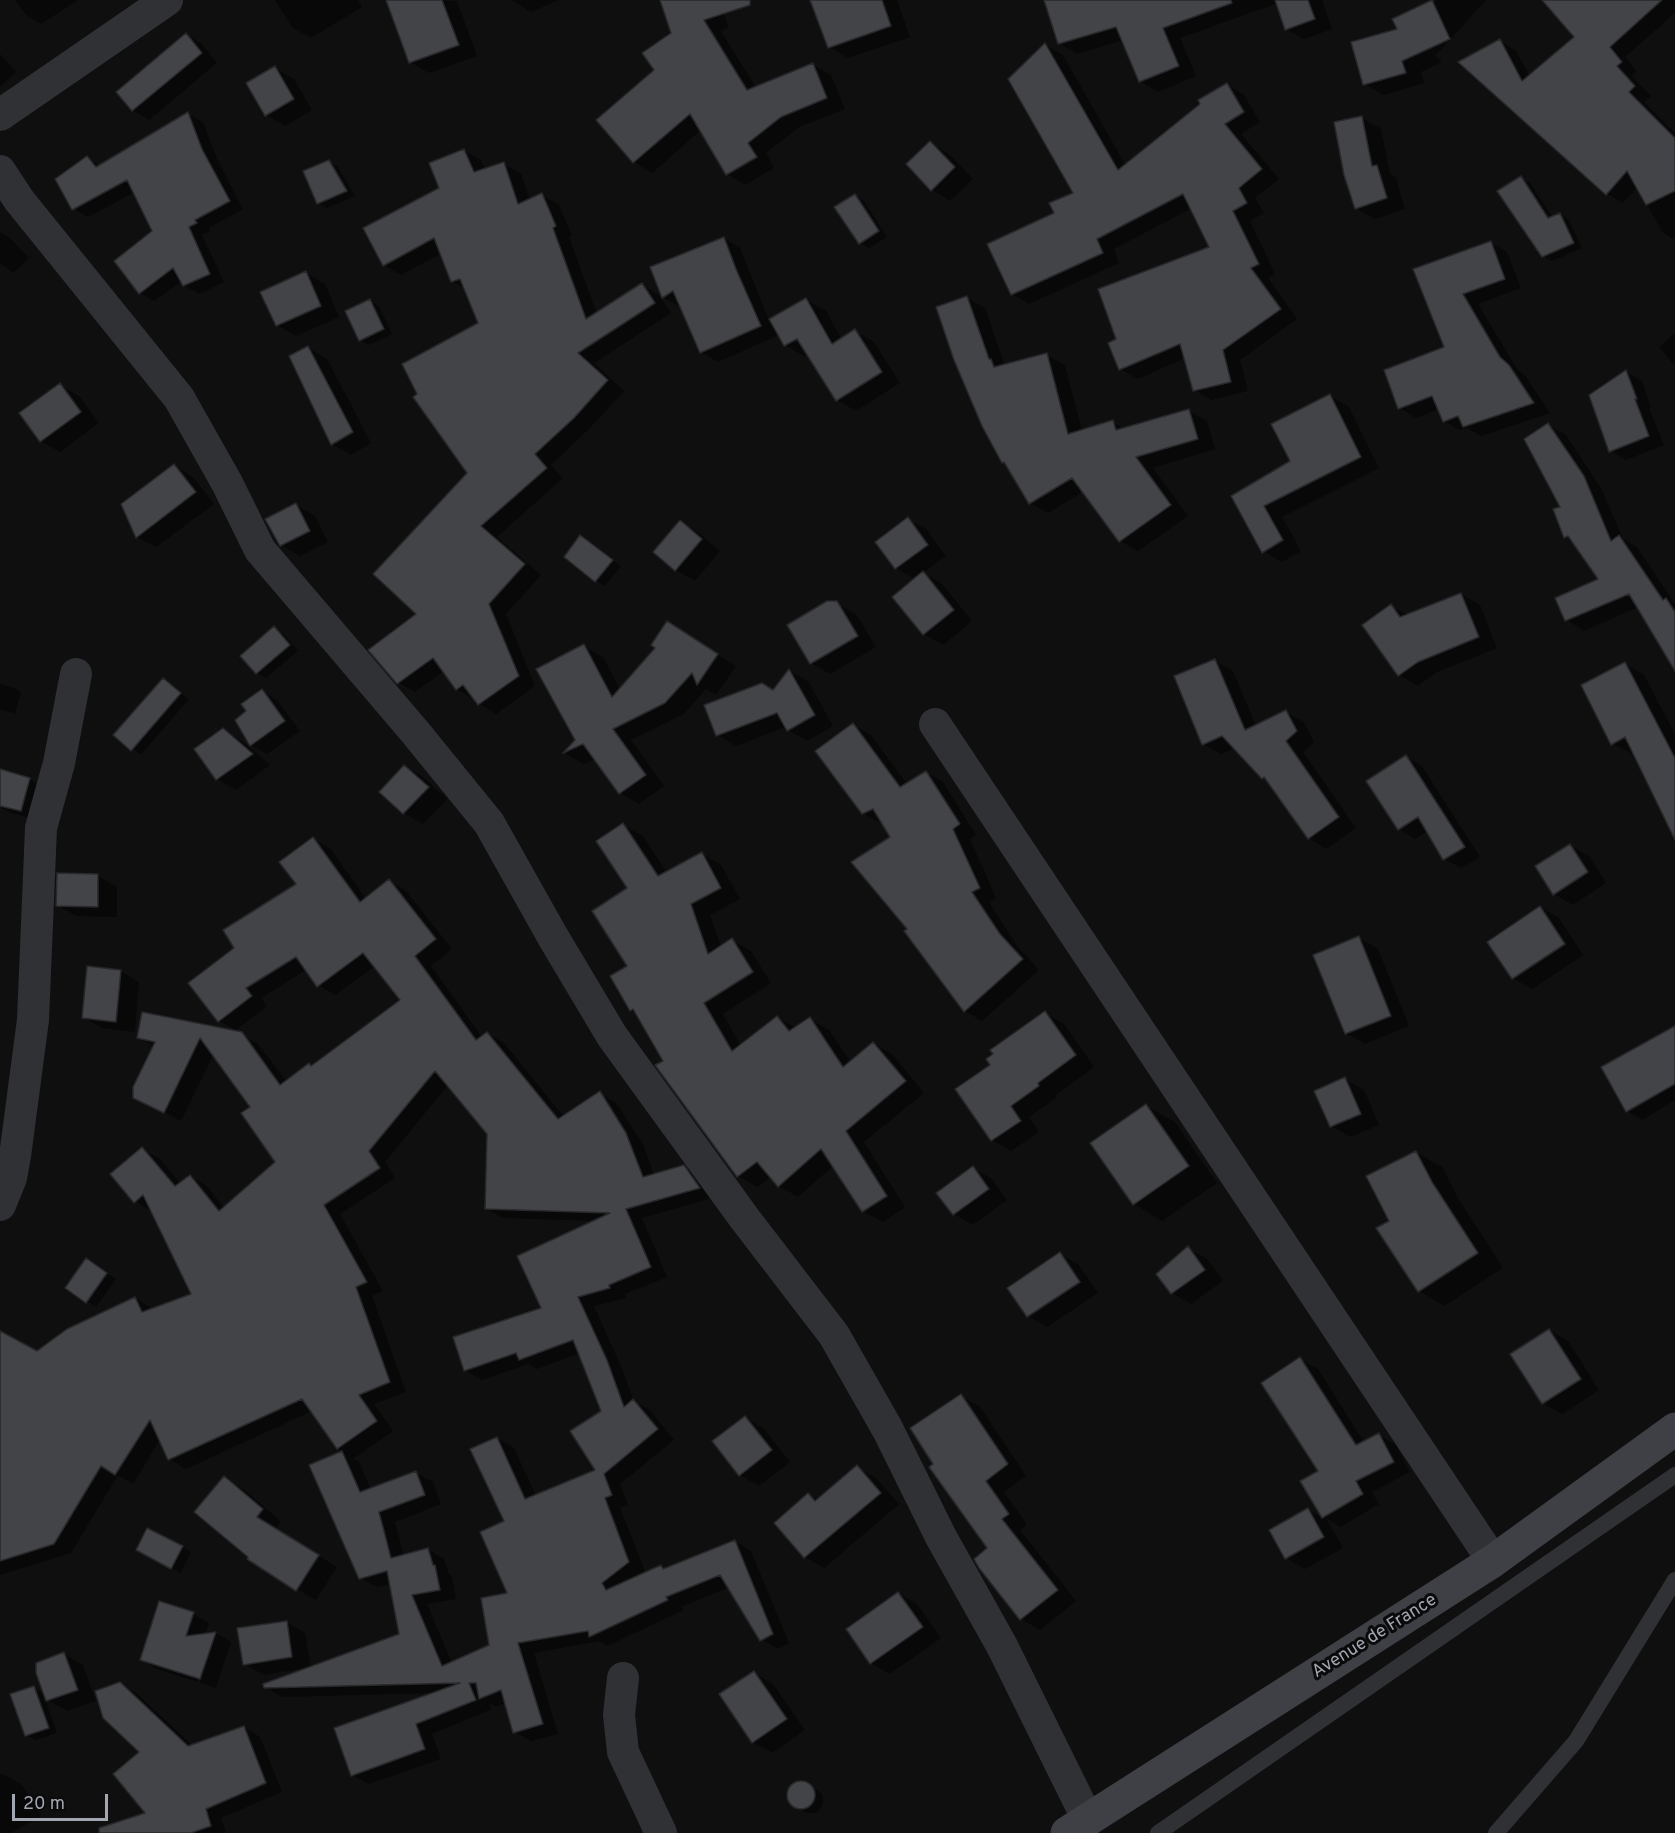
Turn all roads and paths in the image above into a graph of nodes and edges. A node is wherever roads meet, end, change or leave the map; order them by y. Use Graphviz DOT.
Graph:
graph roads {
  1 [pos="167,0"];
  2 [pos="0,115"];
  3 [pos="0,171"];
  4 [pos="76,674"];
  5 [pos="935,724"];
  6 [pos="0,1205"];
  7 [pos="1675,1430"];
  8 [pos="1675,1475"];
  9 [pos="1493,1561"];
  10 [pos="1675,1580"];
  11 [pos="623,1678"];
  12 [pos="1077,1826"];
  13 [pos="661,1833"];
  14 [pos="1158,1833"];
  15 [pos="1496,1833"];
  1 -- 2 [label="street"];
  3 -- 12 [label="street"];
  4 -- 6 [label="street"];
  5 -- 9 [label="street"];
  7 -- 9 [label="street, Avenue de France"];
  8 -- 14 [label="lane"];
  9 -- 12 [label="street, Avenue de France"];
  10 -- 15 [label="lane"];
  11 -- 13 [label="street"];
}
